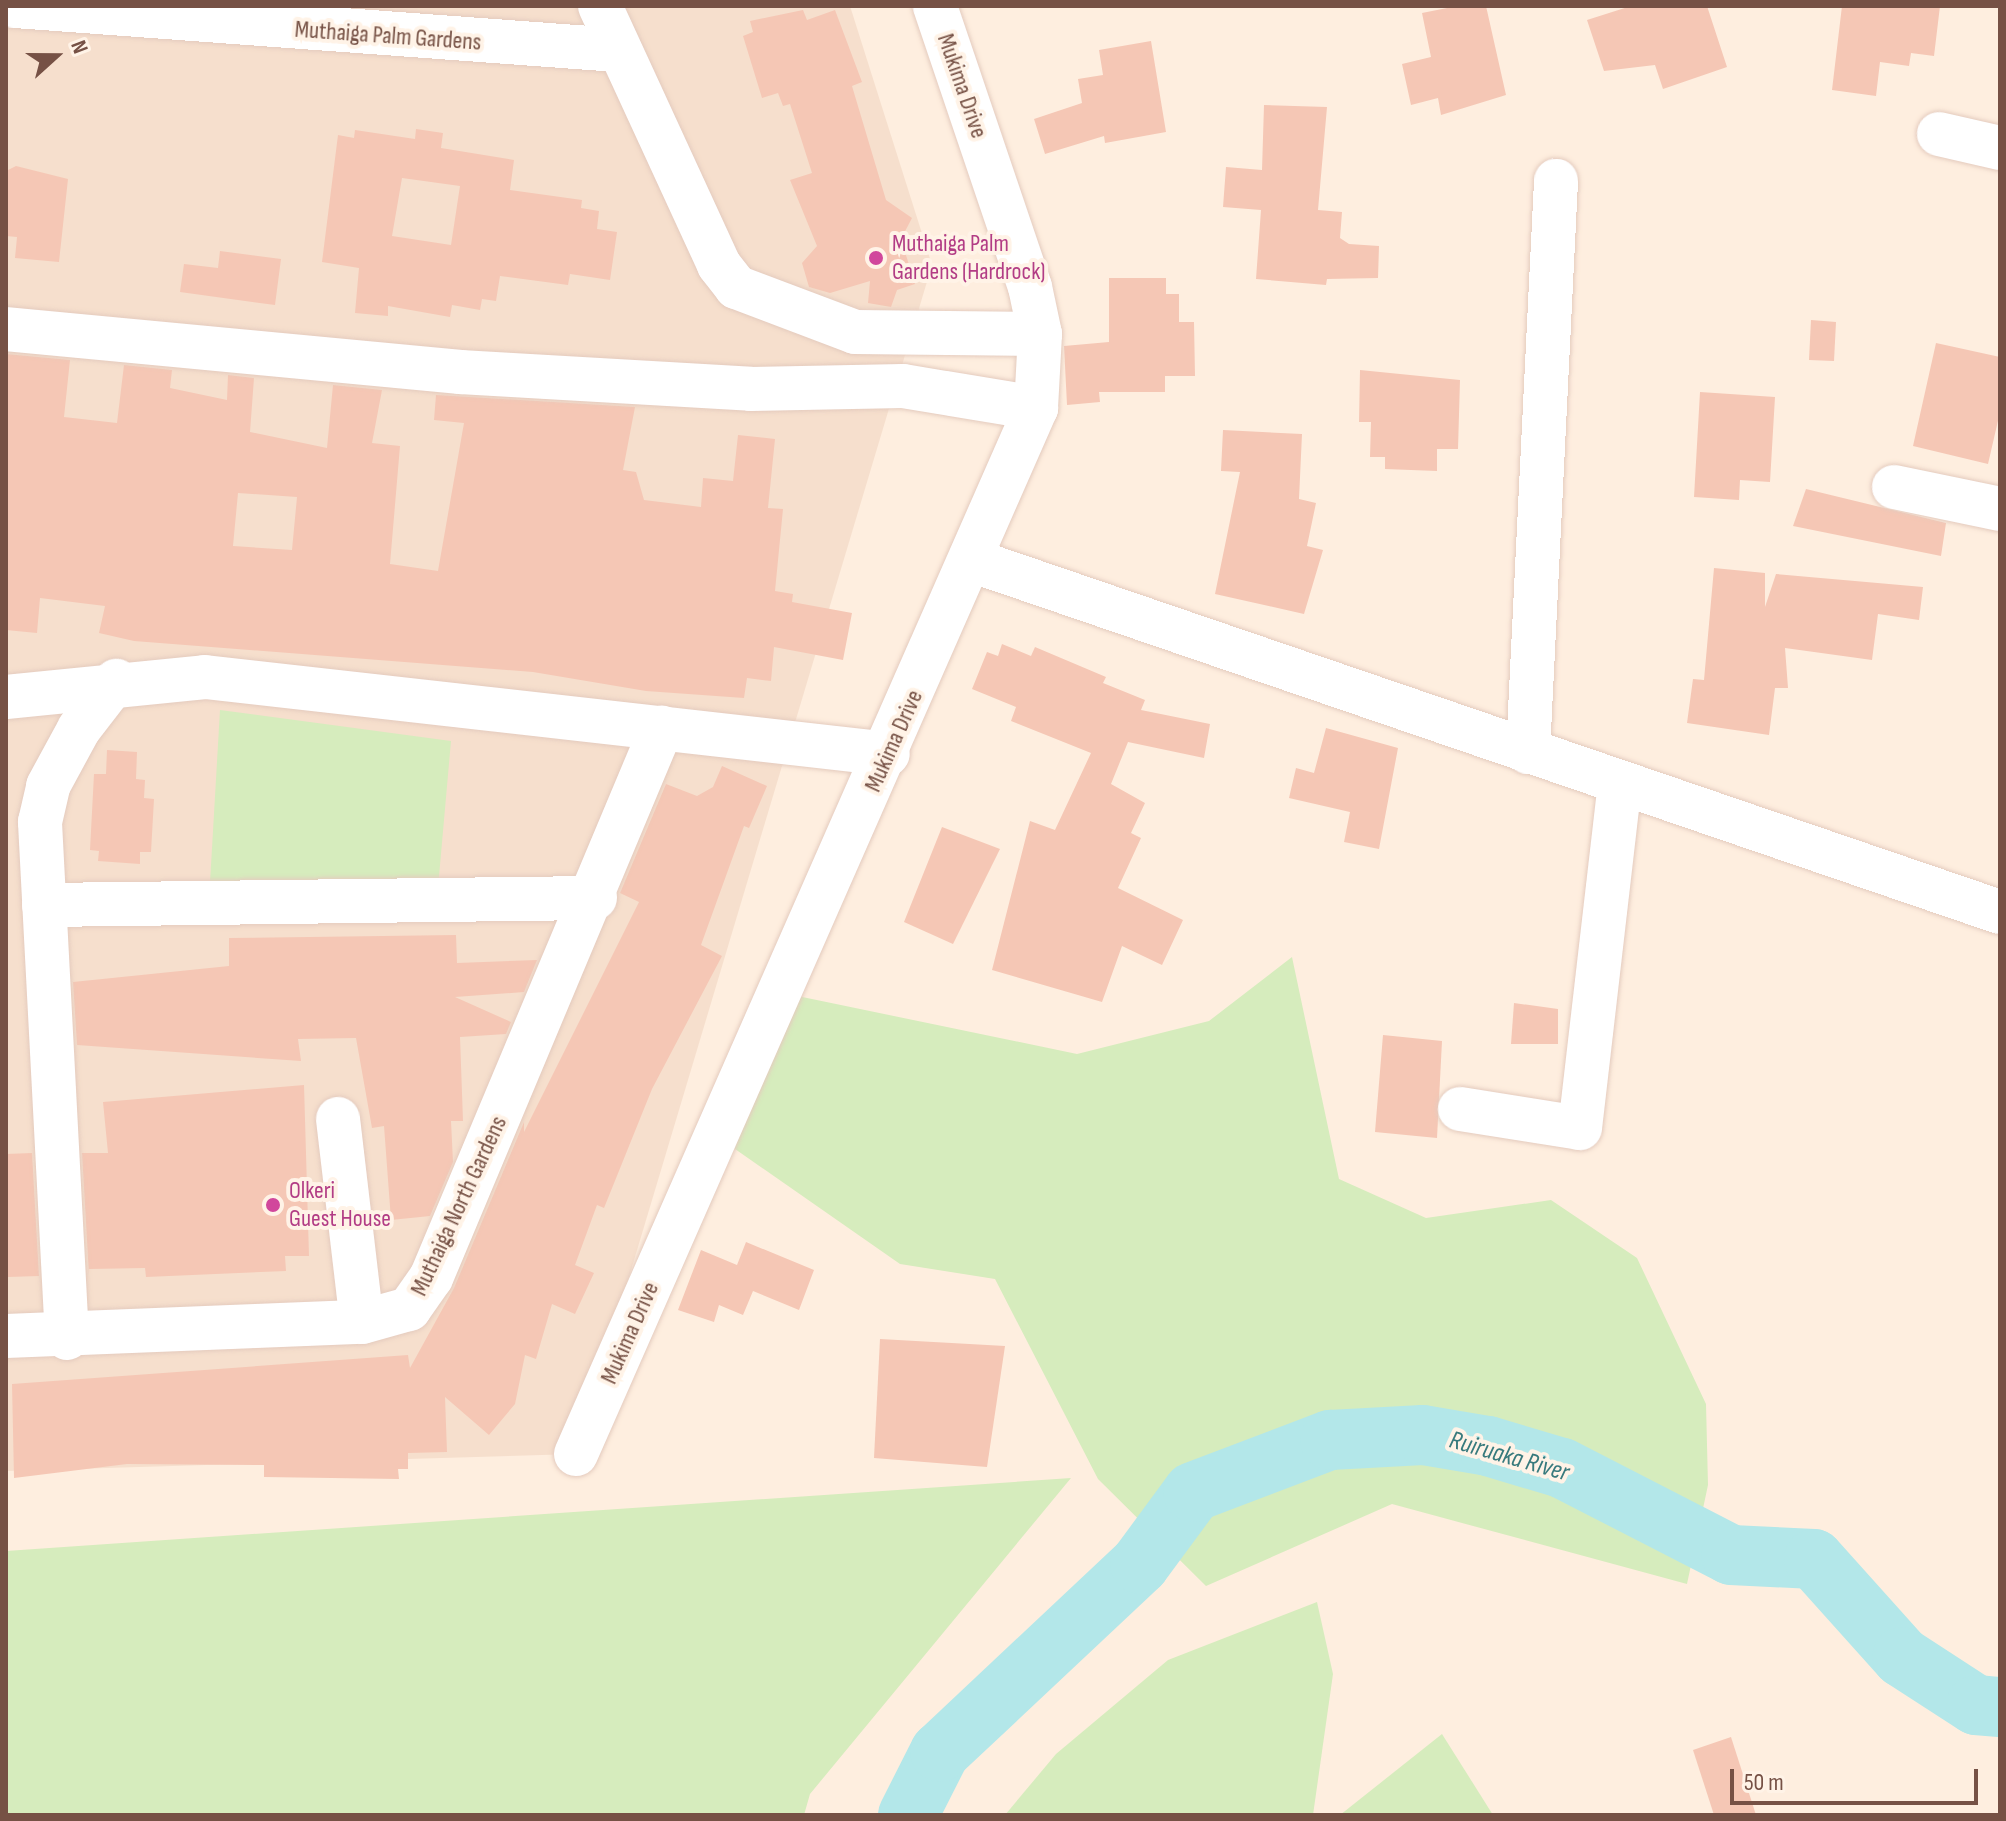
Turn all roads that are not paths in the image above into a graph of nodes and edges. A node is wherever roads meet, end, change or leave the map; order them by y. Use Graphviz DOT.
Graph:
graph roads {
  1 [pos="15,6"];
  2 [pos="600,6"];
  3 [pos="935,6"];
  4 [pos="80,8"];
  5 [pos="617,50"];
  6 [pos="1939,134"];
  7 [pos="2000,148"];
  8 [pos="1556,181"];
  9 [pos="6,329"];
  10 [pos="1040,334"];
  11 [pos="1036,408"];
  12 [pos="1894,487"];
  13 [pos="2000,509"];
  14 [pos="974,561"];
  15 [pos="116,681"];
  16 [pos="6,697"];
  17 [pos="662,727"];
  18 [pos="1528,752"];
  19 [pos="888,754"];
  20 [pos="1620,783"];
  21 [pos="595,898"];
  22 [pos="44,905"];
  23 [pos="2000,912"];
  24 [pos="1460,1109"];
  25 [pos="338,1119"];
  26 [pos="362,1322"];
  27 [pos="6,1336"];
  28 [pos="67,1338"];
  29 [pos="576,1454"];
  1 -- 4 [label="street, Muthaiga Palm Gardens"];
  2 -- 5 [label="street"];
  3 -- 10 [label="street, Mukima Drive"];
  4 -- 5 [label="street, Muthaiga Palm Gardens"];
  5 -- 10 [label="street"];
  6 -- 7 [label="street"];
  8 -- 18 [label="street"];
  9 -- 11 [label="street"];
  10 -- 11 [label="street, Mukima Drive"];
  11 -- 14 [label="street, Mukima Drive"];
  12 -- 13 [label="street"];
  14 -- 18 [label="street"];
  14 -- 19 [label="street, Mukima Drive"];
  15 -- 16 [label="street"];
  15 -- 17 [label="street"];
  15 -- 22 [label="street"];
  17 -- 19 [label="street"];
  17 -- 21 [label="street, Muthaiga North Gardens"];
  18 -- 20 [label="street"];
  19 -- 29 [label="street, Mukima Drive"];
  20 -- 23 [label="street"];
  20 -- 24 [label="street"];
  21 -- 22 [label="street"];
  21 -- 26 [label="street, Muthaiga North Gardens"];
  22 -- 28 [label="street"];
  25 -- 26 [label="street"];
  26 -- 28 [label="street, Muthaiga North Gardens"];
  27 -- 28 [label="street, Muthaiga North Gardens"];
}
